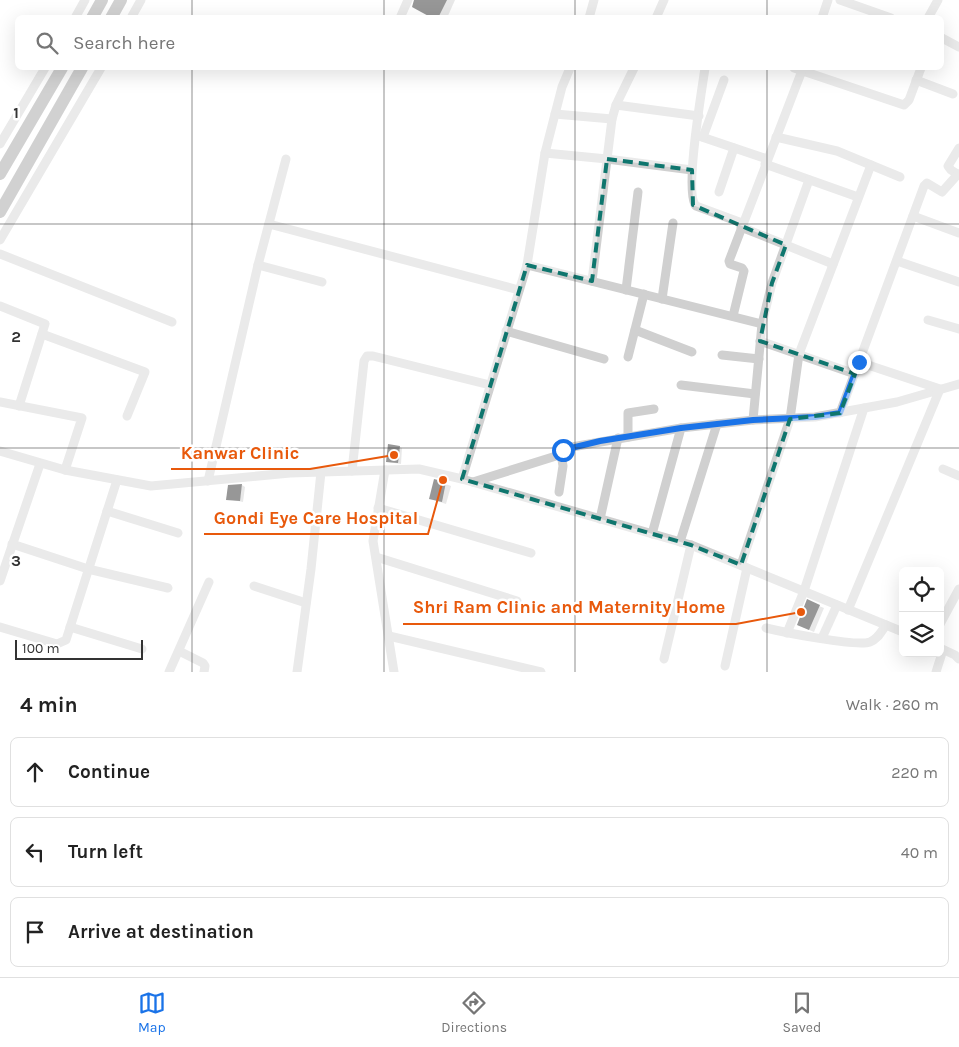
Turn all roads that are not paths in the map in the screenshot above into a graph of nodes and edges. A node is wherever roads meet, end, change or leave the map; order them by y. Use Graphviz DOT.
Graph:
graph roads {
  1 [pos="85,0"];
  2 [pos="102,0"];
  3 [pos="121,0"];
  4 [pos="141,0"];
  5 [pos="408,0"];
  6 [pos="594,0"];
  7 [pos="664,0"];
  8 [pos="828,0"];
  9 [pos="840,0"];
  10 [pos="938,0"];
  11 [pos="862,3"];
  12 [pos="77,15"];
  13 [pos="94,15"];
  14 [pos="113,15"];
  15 [pos="133,15"];
  16 [pos="401,15"];
  17 [pos="590,15"];
  18 [pos="657,15"];
  19 [pos="823,15"];
  20 [pos="885,15"];
  21 [pos="930,15"];
  22 [pos="944,39"];
  23 [pos="959,48"];
  24 [pos="44,70"];
  25 [pos="61,70"];
  26 [pos="81,70"];
  27 [pos="100,70"];
  28 [pos="569,70"];
  29 [pos="633,70"];
  30 [pos="705,70"];
  31 [pos="799,70"];
  32 [pos="806,70"];
  33 [pos="920,70"];
  34 [pos="724,80"];
  35 [pos="916,80"];
  36 [pos="952,94"];
  37 [pos="616,106"];
  38 [pos="555,114"];
  39 [pos="699,116"];
  40 [pos="612,119"];
  41 [pos="700,136"];
  42 [pos="776,137"];
  43 [pos="0,144"];
  44 [pos="734,148"];
  45 [pos="959,148"];
  46 [pos="544,153"];
  47 [pos="286,159"];
  48 [pos="607,159"];
  49 [pos="766,162"];
  50 [pos="871,165"];
  51 [pos="692,170"];
  52 [pos="0,174"];
  53 [pos="958,174"];
  54 [pos="900,177"];
  55 [pos="809,180"];
  56 [pos="638,192"];
  57 [pos="719,192"];
  58 [pos="858,197"];
  59 [pos="0,212"];
  60 [pos="913,216"];
  61 [pos="673,223"];
  62 [pos="269,224"];
  63 [pos="742,225"];
  64 [pos="959,233"];
  65 [pos="0,240"];
  66 [pos="786,245"];
  67 [pos="0,254"];
  68 [pos="896,261"];
  69 [pos="833,264"];
  70 [pos="258,265"];
  71 [pos="527,265"];
  72 [pos="322,282"];
  73 [pos="592,282"];
  74 [pos="959,282"];
  75 [pos="519,290"];
  76 [pos="626,290"];
  77 [pos="644,294"];
  78 [pos="662,299"];
  79 [pos="0,306"];
  80 [pos="733,316"];
  81 [pos="928,320"];
  82 [pos="172,322"];
  83 [pos="762,324"];
  84 [pos="959,329"];
  85 [pos="635,330"];
  86 [pos="506,331"];
  87 [pos="42,334"];
  88 [pos="760,341"];
  89 [pos="692,352"];
  90 [pos="799,354"];
  91 [pos="722,355"];
  92 [pos="628,357"];
  93 [pos="604,359"];
  94 [pos="758,359"];
  95 [pos="859,362"];
  96 [pos="855,374"];
  97 [pos="959,384"];
  98 [pos="490,385"];
  99 [pos="681,385"];
  100 [pos="940,389"];
  101 [pos="755,394"];
  102 [pos="0,402"];
  103 [pos="19,406"];
  104 [pos="864,408"];
  105 [pos="654,409"];
  106 [pos="840,413"];
  107 [pos="128,416"];
  108 [pos="790,418"];
  109 [pos="753,420"];
  110 [pos="717,424"];
  111 [pos="681,428"];
  112 [pos="623,438"];
  113 [pos="0,451"];
  114 [pos="561,453"];
  115 [pos="40,464"];
  116 [pos="943,469"];
  117 [pos="65,470"];
  118 [pos="385,470"];
  119 [pos="352,471"];
  120 [pos="321,472"];
  121 [pos="959,476"];
  122 [pos="462,479"];
  123 [pos="118,480"];
  124 [pos="208,481"];
  125 [pos="473,482"];
  126 [pos="559,492"];
  127 [pos="378,508"];
  128 [pos="107,511"];
  129 [pos="600,519"];
  130 [pos="178,533"];
  131 [pos="652,534"];
  132 [pos="680,542"];
  133 [pos="12,544"];
  134 [pos="691,546"];
  135 [pos="531,554"];
  136 [pos="376,558"];
  137 [pos="744,566"];
  138 [pos="88,569"];
  139 [pos="0,581"];
  140 [pos="209,582"];
  141 [pos="254,586"];
  142 [pos="168,588"];
  143 [pos="959,589"];
  144 [pos="804,591"];
  145 [pos="517,601"];
  146 [pos="306,603"];
  147 [pos="837,605"];
  148 [pos="848,610"];
  149 [pos="944,617"];
  150 [pos="886,625"];
  151 [pos="0,627"];
  152 [pos="70,627"];
  153 [pos="766,628"];
  154 [pos="899,630"];
  155 [pos="787,633"];
  156 [pos="389,636"];
  157 [pos="822,638"];
  158 [pos="142,649"];
  159 [pos="944,650"];
  160 [pos="179,651"];
  161 [pos="958,656"];
  162 [pos="940,657"];
  163 [pos="664,659"];
  164 [pos="725,666"];
  165 [pos="169,672"];
  166 [pos="204,672"];
  167 [pos="298,672"];
  168 [pos="394,672"];
  169 [pos="538,672"];
  170 [pos="936,672"];
  1 -- 12 [label="street"];
  2 -- 13 [label="highway"];
  3 -- 14 [label="highway"];
  4 -- 15 [label="street"];
  5 -- 16 [label="street"];
  6 -- 17 [label="street"];
  7 -- 18 [label="street"];
  8 -- 19 [label="street"];
  9 -- 11 [label="street"];
  10 -- 21 [label="street"];
  11 -- 20 [label="street"];
  22 -- 23 [label="street"];
  24 -- 43 [label="street"];
  25 -- 52 [label="highway"];
  26 -- 59 [label="highway"];
  27 -- 65 [label="street"];
  28 -- 38 [label="street"];
  29 -- 37 [label="street"];
  30 -- 39 [label="street"];
  31 -- 42 [label="street"];
  32 -- 35 [label="street"];
  33 -- 35 [label="street"];
  34 -- 41 [label="street"];
  35 -- 36 [label="street"];
  37 -- 39 [label="street"];
  37 -- 40 [label="street"];
  38 -- 40 [label="street"];
  38 -- 46 [label="street"];
  39 -- 41 [label="street"];
  40 -- 48 [label="street"];
  41 -- 44 [label="street"];
  41 -- 51 [label="street"];
  42 -- 49 [label="street"];
  42 -- 50 [label="street"];
  44 -- 49 [label="street"];
  44 -- 57 [label="street"];
  45 -- 53 [label="street"];
  46 -- 48 [label="street"];
  46 -- 71 [label="street"];
  47 -- 62 [label="street"];
  48 -- 51 [label="street"];
  48 -- 73 [label="street"];
  49 -- 55 [label="street"];
  49 -- 63 [label="street"];
  50 -- 54 [label="street"];
  50 -- 58 [label="street"];
  51 -- 63 [label="street"];
  53 -- 60 [label="street"];
  55 -- 58 [label="street"];
  55 -- 66 [label="street"];
  56 -- 76 [label="street"];
  58 -- 69 [label="street"];
  60 -- 64 [label="street"];
  60 -- 68 [label="street"];
  61 -- 78 [label="street"];
  62 -- 70 [label="street"];
  62 -- 75 [label="street"];
  63 -- 66 [label="street"];
  63 -- 80 [label="street"];
  66 -- 69 [label="street"];
  66 -- 83 [label="street"];
  67 -- 82 [label="street"];
  68 -- 74 [label="street"];
  68 -- 95 [label="street"];
  69 -- 90 [label="street"];
  70 -- 72 [label="street"];
  70 -- 124 [label="street"];
  71 -- 73 [label="street"];
  71 -- 75 [label="street"];
  73 -- 76 [label="street"];
  75 -- 86 [label="street"];
  76 -- 77 [label="street"];
  77 -- 78 [label="street"];
  77 -- 85 [label="street"];
  78 -- 80 [label="street"];
  79 -- 87 [label="street"];
  80 -- 83 [label="street"];
  81 -- 84 [label="street"];
  83 -- 88 [label="street"];
  85 -- 89 [label="street"];
  85 -- 92 [label="street"];
  86 -- 93 [label="street"];
  86 -- 98 [label="street"];
  87 -- 103 [label="street"];
  87 -- 107 [label="street"];
  88 -- 90 [label="street"];
  88 -- 94 [label="street"];
  90 -- 96 [label="street"];
  90 -- 108 [label="street"];
  91 -- 94 [label="street"];
  94 -- 101 [label="street"];
  95 -- 96 [label="street"];
  95 -- 100 [label="street"];
  96 -- 106 [label="street"];
  97 -- 100 [label="street"];
  98 -- 119 [label="street"];
  98 -- 122 [label="street"];
  99 -- 101 [label="street"];
  100 -- 104 [label="street"];
  100 -- 148 [label="street"];
  101 -- 109 [label="street"];
  102 -- 103 [label="street"];
  103 -- 117 [label="street"];
  104 -- 106 [label="street"];
  104 -- 144 [label="street"];
  105 -- 112 [label="street"];
  106 -- 108 [label="street"];
  108 -- 109 [label="street"];
  108 -- 137 [label="street"];
  109 -- 110 [label="street"];
  110 -- 111 [label="street"];
  110 -- 132 [label="street"];
  111 -- 112 [label="street"];
  111 -- 131 [label="street"];
  112 -- 114 [label="street"];
  112 -- 129 [label="street"];
  113 -- 115 [label="street"];
  114 -- 125 [label="street"];
  114 -- 126 [label="street"];
  115 -- 117 [label="street"];
  115 -- 133 [label="street"];
  116 -- 121 [label="street"];
  117 -- 123 [label="street"];
  118 -- 119 [label="street"];
  118 -- 122 [label="street"];
  118 -- 127 [label="street"];
  119 -- 120 [label="street"];
  120 -- 124 [label="street"];
  120 -- 146 [label="street"];
  122 -- 125 [label="street"];
  123 -- 124 [label="street"];
  123 -- 128 [label="street"];
  125 -- 129 [label="street"];
  127 -- 135 [label="street"];
  127 -- 136 [label="street"];
  128 -- 130 [label="street"];
  128 -- 138 [label="street"];
  129 -- 131 [label="street"];
  131 -- 132 [label="street"];
  132 -- 134 [label="street"];
  133 -- 138 [label="street"];
  133 -- 139 [label="street"];
  134 -- 137 [label="street"];
  134 -- 163 [label="street"];
  136 -- 145 [label="street"];
  136 -- 156 [label="street"];
  137 -- 144 [label="street"];
  137 -- 164 [label="street"];
  138 -- 142 [label="street"];
  138 -- 152 [label="street"];
  140 -- 160 [label="street"];
  141 -- 146 [label="street"];
  143 -- 149 [label="street"];
  144 -- 147 [label="street"];
  144 -- 155 [label="street"];
  146 -- 167 [label="street"];
  147 -- 148 [label="street"];
  147 -- 157 [label="street"];
  148 -- 150 [label="street"];
  150 -- 154 [label="street"];
  150 -- 157 [label="street"];
  151 -- 152 [label="street"];
  152 -- 158 [label="street"];
  153 -- 155 [label="street"];
  155 -- 157 [label="street"];
  156 -- 168 [label="street"];
  156 -- 169 [label="street"];
  159 -- 161 [label="street"];
  160 -- 165 [label="street"];
  160 -- 166 [label="street"];
  162 -- 170 [label="street"];
}
